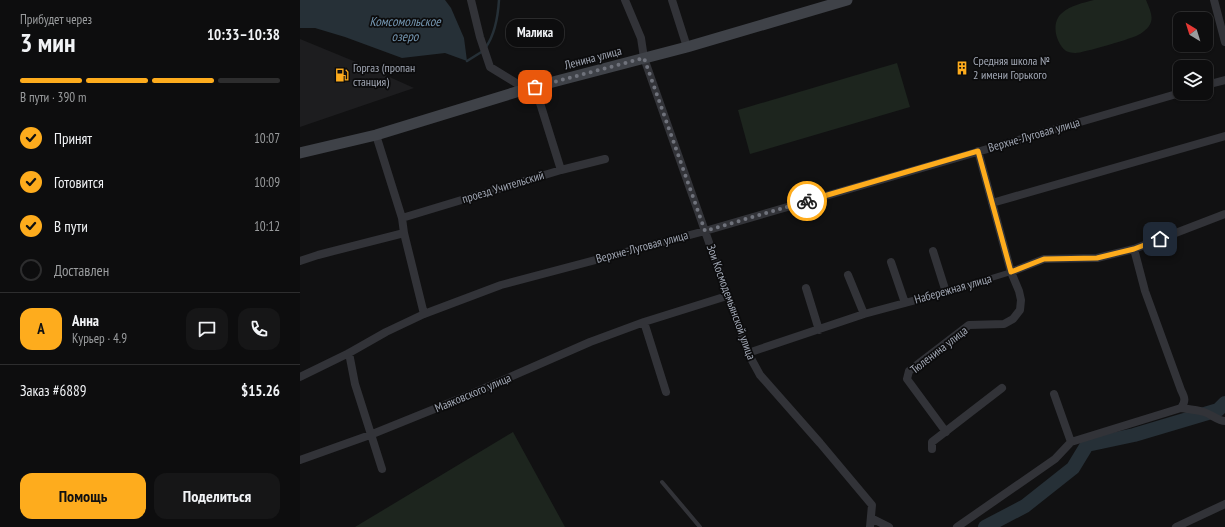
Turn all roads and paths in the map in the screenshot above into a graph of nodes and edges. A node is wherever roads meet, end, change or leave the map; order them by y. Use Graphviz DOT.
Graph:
graph roads {
  1 [pos="470,0"];
  2 [pos="625,0"];
  3 [pos="672,0"];
  4 [pos="847,0"];
  5 [pos="1214,0"];
  6 [pos="1225,42"];
  7 [pos="687,47"];
  8 [pos="644,58"];
  9 [pos="1225,80"];
  10 [pos="1213,83"];
  11 [pos="531,88"];
  12 [pos="1173,95"];
  13 [pos="376,135"];
  14 [pos="1225,136"];
  15 [pos="978,151"];
  16 [pos="300,154"];
  17 [pos="605,159"];
  18 [pos="561,170"];
  19 [pos="992,203"];
  20 [pos="1225,214"];
  21 [pos="402,218"];
  22 [pos="705,231"];
  23 [pos="404,233"];
  24 [pos="1134,249"];
  25 [pos="933,251"];
  26 [pos="300,262"];
  27 [pos="891,262"];
  28 [pos="1011,272"];
  29 [pos="848,275"];
  30 [pos="806,288"];
  31 [pos="946,292"];
  32 [pos="727,296"];
  33 [pos="905,303"];
  34 [pos="424,314"];
  35 [pos="864,314"];
  36 [pos="644,322"];
  37 [pos="819,330"];
  38 [pos="349,353"];
  39 [pos="748,353"];
  40 [pos="300,376"];
  41 [pos="1002,388"];
  42 [pos="666,392"];
  43 [pos="1054,394"];
  44 [pos="1181,408"];
  45 [pos="1225,420"];
  46 [pos="946,432"];
  47 [pos="370,435"];
  48 [pos="1072,442"];
  49 [pos="932,449"];
  50 [pos="300,460"];
  51 [pos="382,469"];
  52 [pos="662,482"];
  53 [pos="1225,504"];
  54 [pos="871,518"];
  55 [pos="700,527"];
  56 [pos="870,527"];
  57 [pos="889,527"];
  58 [pos="957,527"];
  59 [pos="1176,527"];
  1 -- 11 [label="street"];
  2 -- 8 [label="street, Зои Космодемьянской улица"];
  3 -- 7 [label="street"];
  4 -- 7 [label="main road, Ленина улица"];
  5 -- 6 [label="street"];
  7 -- 8 [label="main road, Ленина улица"];
  8 -- 11 [label="main road, Ленина улица"];
  8 -- 22 [label="street, Зои Космодемьянской улица"];
  9 -- 10 [label="street"];
  11 -- 13 [label="main road, Ленина улица"];
  11 -- 18 [label="street"];
  12 -- 15 [label="street, Верхне-Луговая улица"];
  13 -- 16 [label="main road, Ленина улица"];
  13 -- 21 [label="street"];
  14 -- 19 [label="street"];
  15 -- 19 [label="street, Тюленина улица"];
  15 -- 22 [label="street, Верхне-Луговая улица"];
  17 -- 18 [label="street, проезд Учительский"];
  18 -- 21 [label="street, проезд Учительский"];
  19 -- 28 [label="street, Тюленина улица"];
  20 -- 24 [label="street, Набережная улица"];
  21 -- 23 [label="street"];
  22 -- 32 [label="street, Зои Космодемьянской улица"];
  22 -- 34 [label="street, Верхне-Луговая улица"];
  23 -- 26 [label="street"];
  23 -- 34 [label="street"];
  24 -- 28 [label="street, Набережная улица"];
  24 -- 44 [label="street"];
  25 -- 31 [label="street"];
  27 -- 33 [label="street"];
  28 -- 31 [label="street, Набережная улица"];
  28 -- 46 [label="street, Тюленина улица"];
  29 -- 35 [label="street"];
  30 -- 37 [label="street"];
  31 -- 33 [label="street, Набережная улица"];
  32 -- 36 [label="street, Маяковского улица"];
  32 -- 39 [label="street, Зои Космодемьянской улица"];
  33 -- 35 [label="street, Набережная улица"];
  34 -- 38 [label="street, Верхне-Луговая улица"];
  35 -- 37 [label="street, Набережная улица"];
  36 -- 42 [label="street"];
  36 -- 47 [label="street, Маяковского улица"];
  37 -- 39 [label="street, Набережная улица"];
  38 -- 40 [label="street, Верхне-Луговая улица"];
  38 -- 47 [label="street"];
  39 -- 54 [label="street, Зои Космодемьянской улица"];
  41 -- 46 [label="street"];
  43 -- 48 [label="street"];
  44 -- 45 [label="street"];
  44 -- 48 [label="street"];
  46 -- 49 [label="street"];
  47 -- 50 [label="street, Маяковского улица"];
  47 -- 51 [label="street"];
  48 -- 58 [label="street"];
  52 -- 55 [label="lane"];
  53 -- 59 [label="street"];
  54 -- 56 [label="street, Зои Космодемьянской улица"];
  54 -- 57 [label="street"];
}
